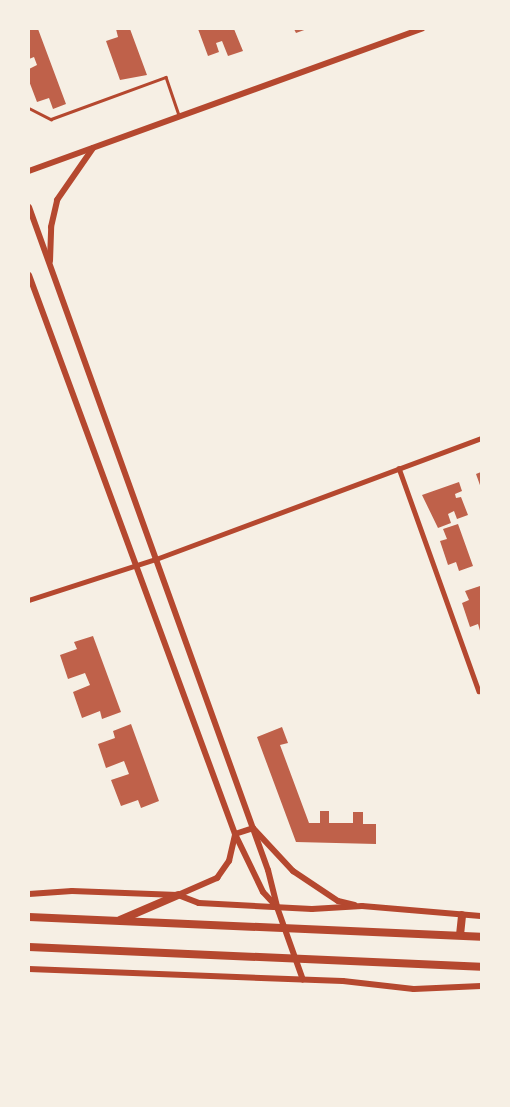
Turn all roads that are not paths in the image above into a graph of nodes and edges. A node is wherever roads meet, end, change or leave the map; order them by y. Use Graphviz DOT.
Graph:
graph roads {
  1 [pos="422,29"];
  2 [pos="29,108"];
  3 [pos="180,116"];
  4 [pos="93,148"];
  5 [pos="29,171"];
  6 [pos="29,207"];
  7 [pos="50,265"];
  8 [pos="29,275"];
  9 [pos="481,438"];
  10 [pos="399,468"];
  11 [pos="156,559"];
  12 [pos="136,566"];
  13 [pos="29,600"];
  14 [pos="479,691"];
  15 [pos="253,828"];
  16 [pos="235,834"];
  17 [pos="29,894"];
  18 [pos="178,895"];
  19 [pos="362,906"];
  20 [pos="276,907"];
  21 [pos="462,914"];
  22 [pos="481,916"];
  23 [pos="29,917"];
  24 [pos="118,920"];
  25 [pos="284,928"];
  26 [pos="460,935"];
  27 [pos="481,937"];
  28 [pos="29,947"];
  29 [pos="296,960"];
  30 [pos="481,967"];
  31 [pos="29,969"];
  32 [pos="303,980"];
  33 [pos="481,986"];
  1 -- 3 [label="street"];
  2 -- 3 [label="lane"];
  3 -- 4 [label="street"];
  4 -- 5 [label="street"];
  4 -- 7 [label="main road"];
  6 -- 7 [label="main road"];
  7 -- 11 [label="main road"];
  8 -- 12 [label="main road"];
  9 -- 10 [label="street"];
  10 -- 11 [label="street"];
  10 -- 14 [label="street"];
  11 -- 12 [label="street"];
  11 -- 15 [label="main road"];
  12 -- 13 [label="street"];
  12 -- 16 [label="main road"];
  15 -- 16 [label="main road"];
  15 -- 19 [label="main road"];
  15 -- 20 [label="main road"];
  16 -- 18 [label="main road"];
  16 -- 20 [label="main road"];
  17 -- 18 [label="main road"];
  18 -- 20 [label="main road"];
  18 -- 24 [label="highway"];
  19 -- 20 [label="main road"];
  19 -- 21 [label="main road"];
  20 -- 25 [label="main road"];
  21 -- 22 [label="main road"];
  21 -- 26 [label="highway"];
  23 -- 24 [label="highway"];
  24 -- 25 [label="highway"];
  25 -- 26 [label="highway"];
  25 -- 29 [label="main road"];
  26 -- 27 [label="highway"];
  28 -- 29 [label="highway"];
  29 -- 30 [label="highway"];
  29 -- 32 [label="main road"];
  31 -- 32 [label="main road"];
  32 -- 33 [label="main road"];
}
